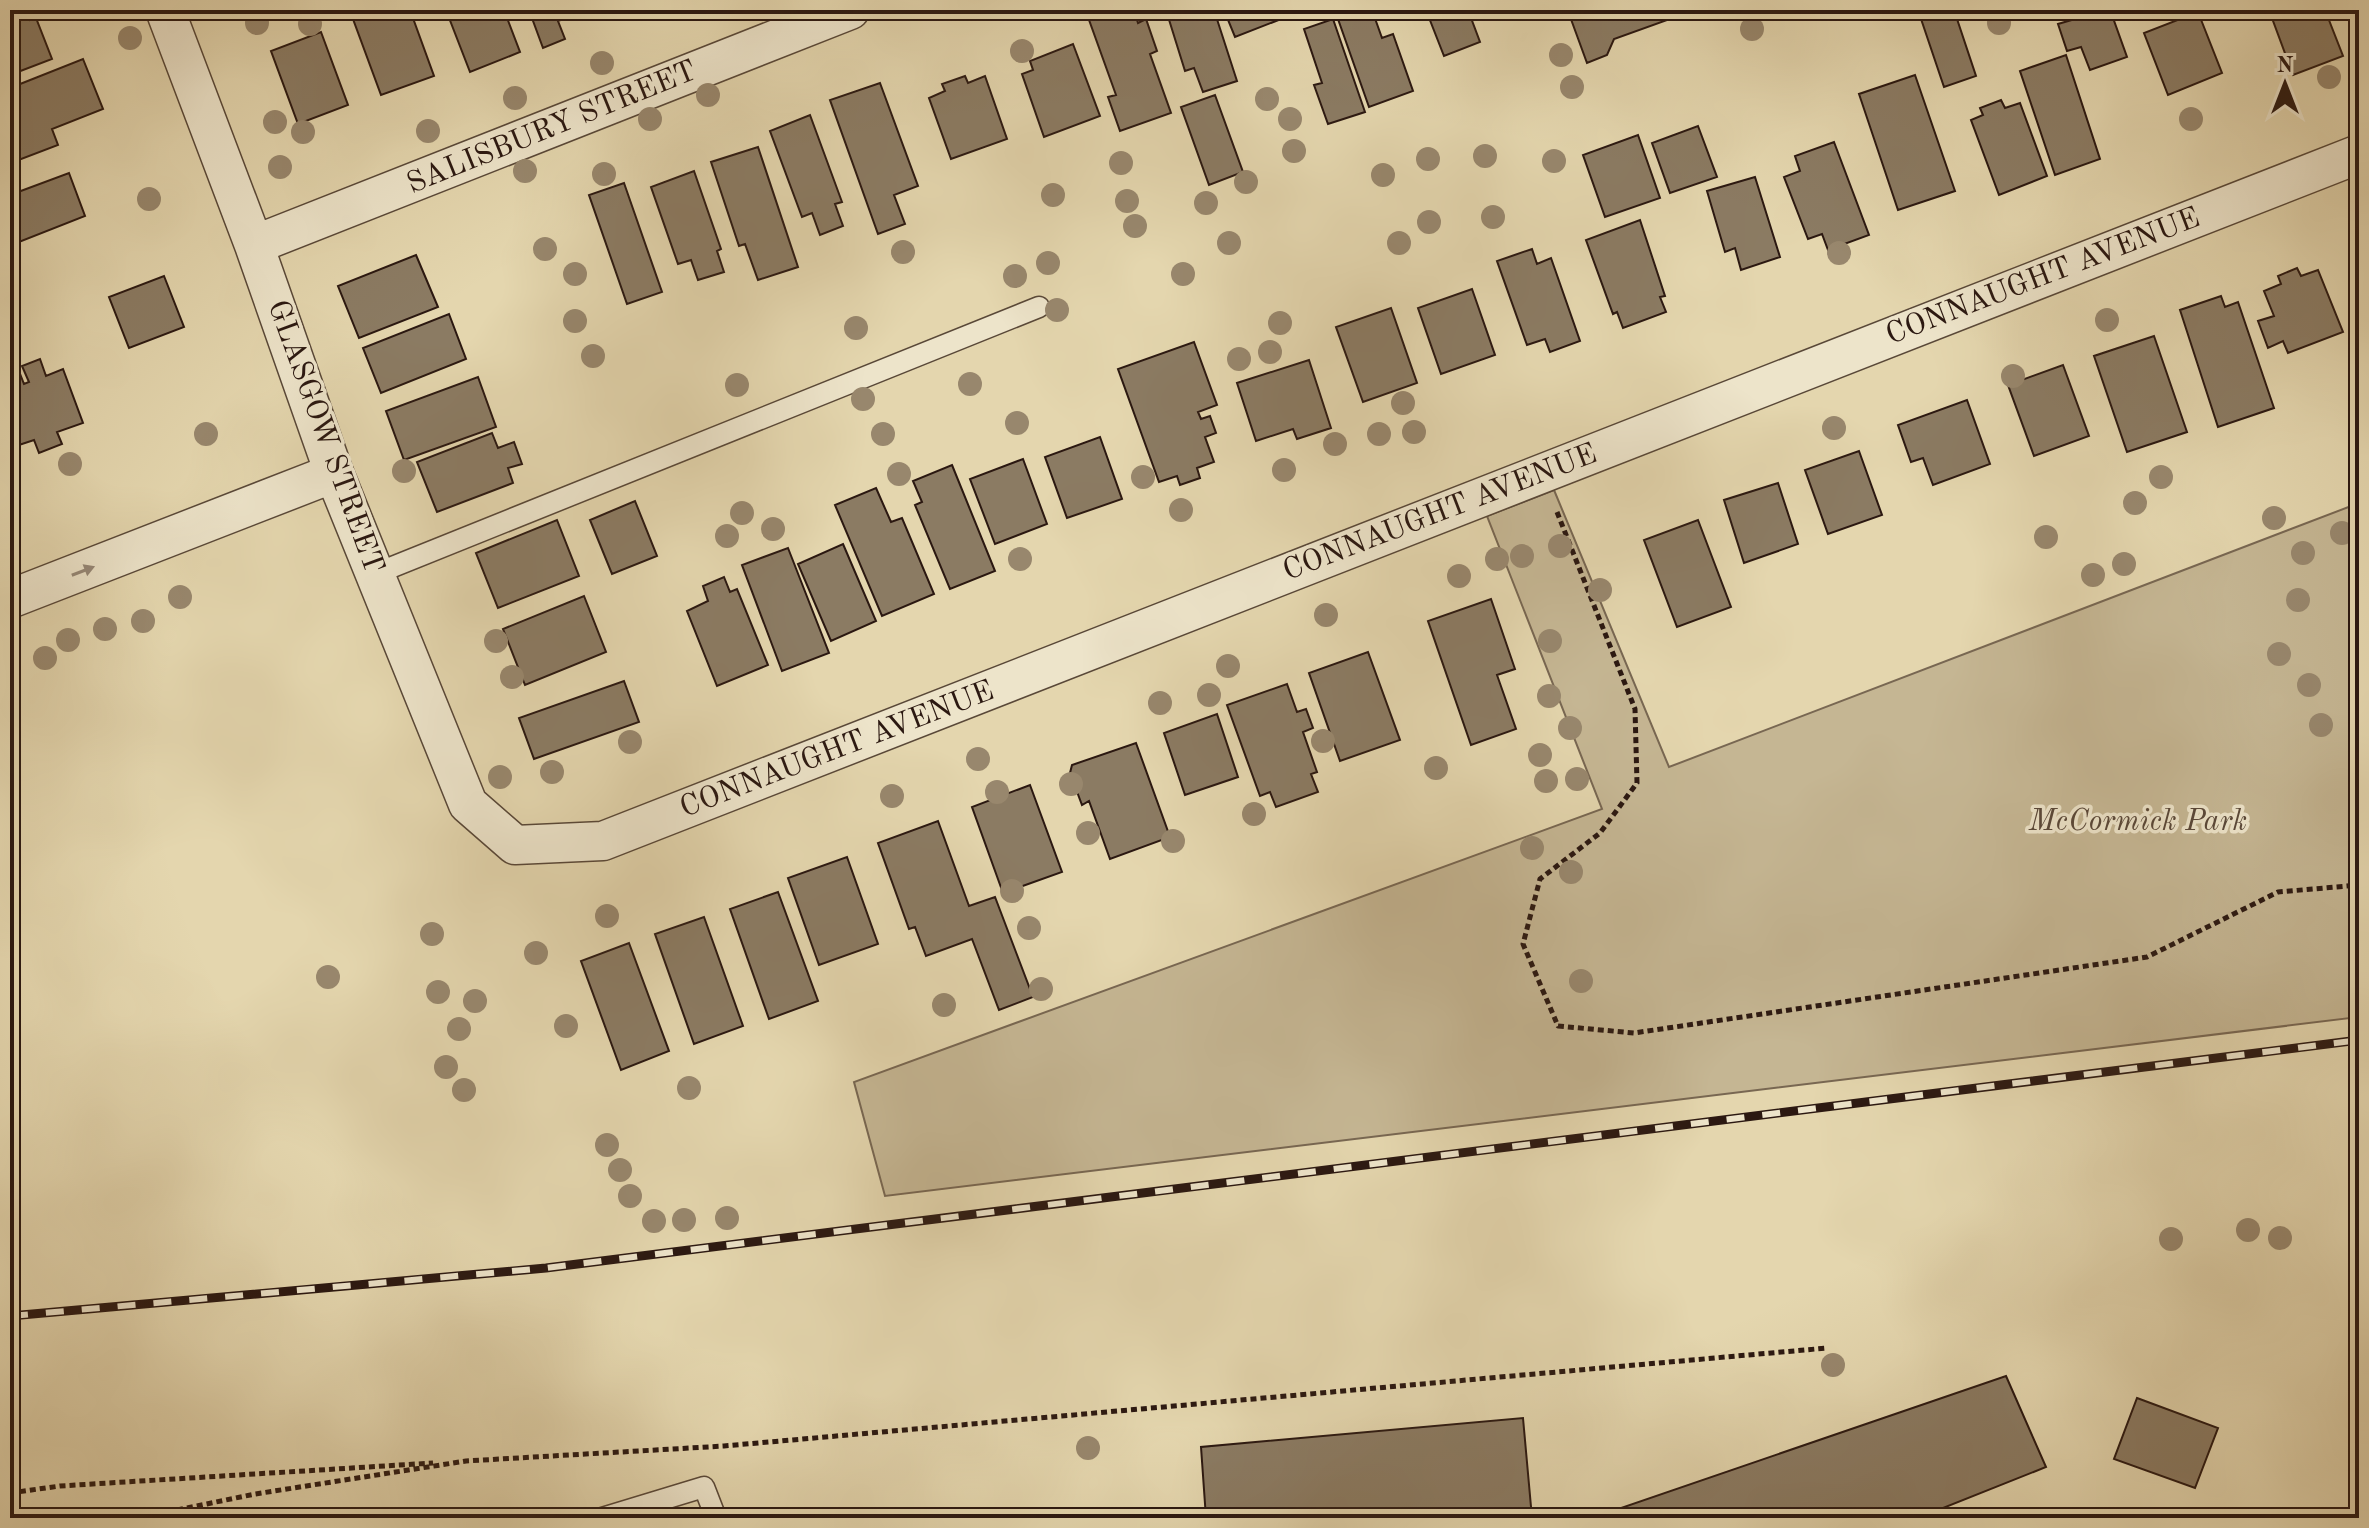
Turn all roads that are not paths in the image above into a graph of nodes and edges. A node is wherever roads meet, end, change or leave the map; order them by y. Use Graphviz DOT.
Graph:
graph roads {
  1 [pos="165,10"];
  2 [pos="850,10"];
  3 [pos="2359,154"];
  4 [pos="254,245"];
  5 [pos="1039,307"];
  6 [pos="334,473"];
  7 [pos="375,574"];
  8 [pos="10,599"];
  9 [pos="515,845"];
  10 [pos="602,1518"];
  11 [pos="716,1518"];
  1 -- 4 [label="street, GLASGOW STREET"];
  2 -- 4 [label="street, SALISBURY STREET"];
  3 -- 9 [label="street, CONNAUGHT AVENUE"];
  4 -- 6 [label="street, GLASGOW STREET"];
  5 -- 7 [label="lane"];
  6 -- 7 [label="street, GLASGOW STREET"];
  8 -- 6 [label="street, one-way"];
  7 -- 9 [label="street, GLASGOW STREET"];
  10 -- 11 [label="lane"];
}
